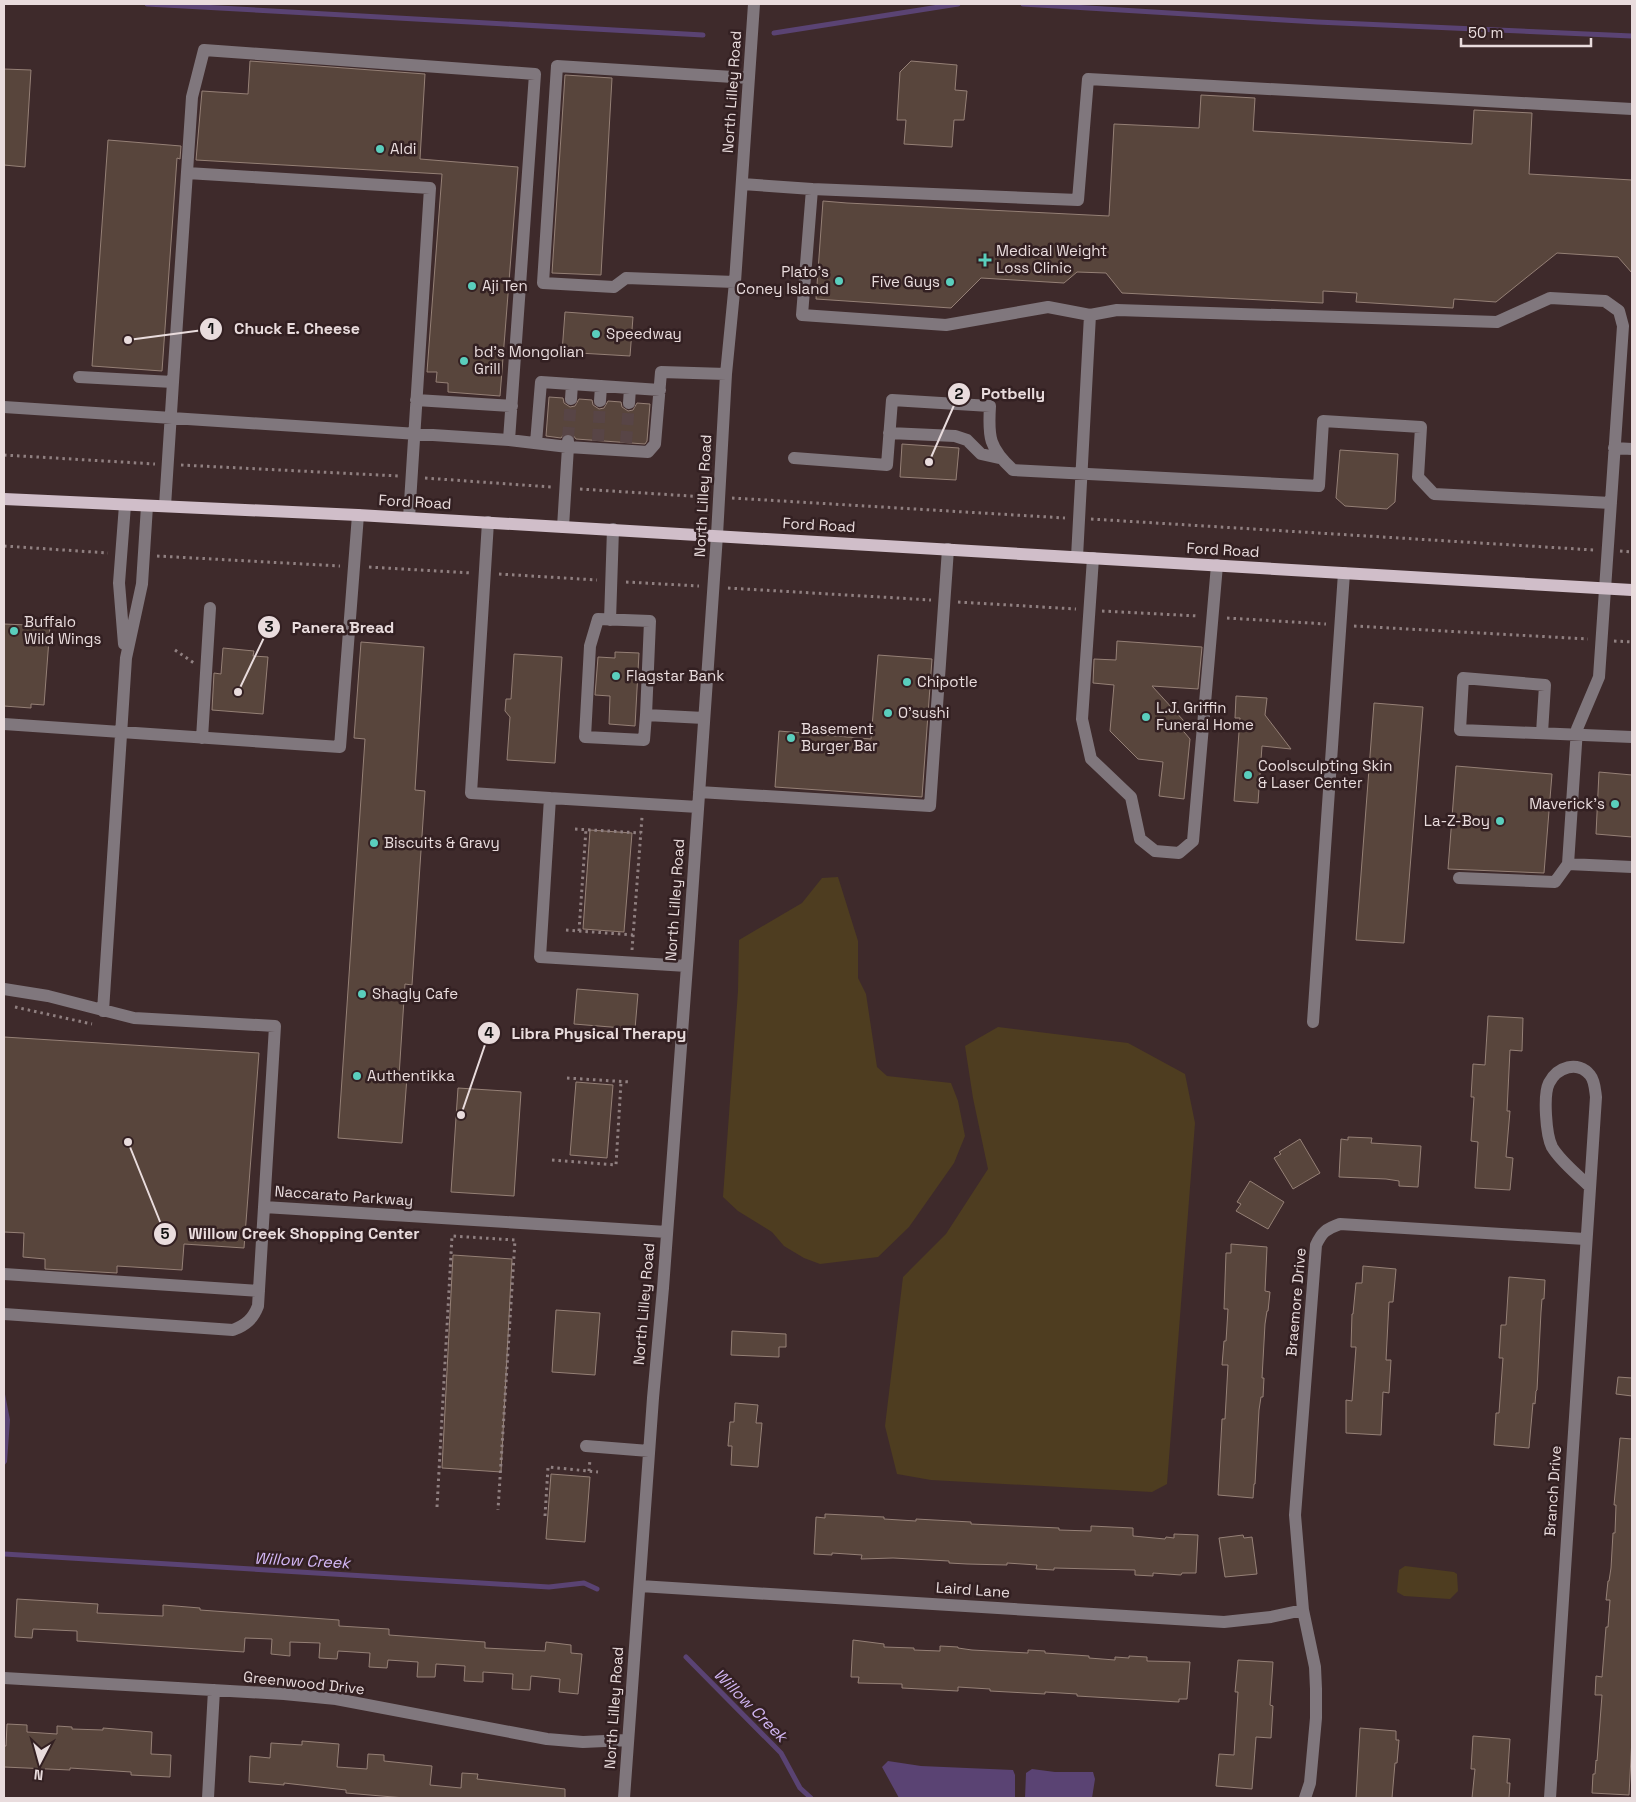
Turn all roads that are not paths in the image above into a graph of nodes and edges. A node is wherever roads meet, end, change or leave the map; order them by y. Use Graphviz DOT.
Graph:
graph roads {
  1 [pos="754,4"];
  2 [pos="557,66"];
  3 [pos="535,74"];
  4 [pos="749,78"];
  5 [pos="1632,109"];
  6 [pos="187,173"];
  7 [pos="742,184"];
  8 [pos="812,189"];
  9 [pos="735,282"];
  10 [pos="1090,316"];
  11 [pos="726,374"];
  12 [pos="79,377"];
  13 [pos="173,382"];
  14 [pos="572,384"];
  15 [pos="602,386"];
  16 [pos="630,388"];
  17 [pos="660,390"];
  18 [pos="571,399"];
  19 [pos="416,400"];
  20 [pos="600,401"];
  21 [pos="629,403"];
  22 [pos="512,406"];
  23 [pos="4,407"];
  24 [pos="171,419"];
  25 [pos="414,433"];
  26 [pos="889,433"];
  27 [pos="510,440"];
  28 [pos="536,443"];
  29 [pos="568,443"];
  30 [pos="1614,448"];
  31 [pos="1632,449"];
  32 [pos="794,458"];
  33 [pos="999,458"];
  34 [pos="1081,475"];
  35 [pos="4,499"];
  36 [pos="1611,503"];
  37 [pos="124,505"];
  38 [pos="147,506"];
  39 [pos="165,506"];
  40 [pos="358,514"];
  41 [pos="409,518"];
  42 [pos="488,522"];
  43 [pos="563,526"];
  44 [pos="613,529"];
  45 [pos="717,535"];
  46 [pos="948,549"];
  47 [pos="1077,557"];
  48 [pos="1093,558"];
  49 [pos="1217,566"];
  50 [pos="1344,573"];
  51 [pos="1605,589"];
  52 [pos="1632,590"];
  53 [pos="210,608"];
  54 [pos="610,620"];
  55 [pos="126,658"];
  56 [pos="646,715"];
  57 [pos="704,718"];
  58 [pos="4,724"];
  59 [pos="120,732"];
  60 [pos="1542,733"];
  61 [pos="1577,734"];
  62 [pos="1632,736"];
  63 [pos="202,738"];
  64 [pos="699,792"];
  65 [pos="550,798"];
  66 [pos="698,807"];
  67 [pos="1568,864"];
  68 [pos="1632,867"];
  69 [pos="1459,878"];
  70 [pos="687,966"];
  71 [pos="4,989"];
  72 [pos="103,1010"];
  73 [pos="1312,1022"];
  74 [pos="1589,1186"];
  75 [pos="264,1207"];
  76 [pos="667,1232"];
  77 [pos="1586,1239"];
  78 [pos="4,1274"];
  79 [pos="259,1291"];
  80 [pos="4,1314"];
  81 [pos="588,1451"];
  82 [pos="649,1451"];
  83 [pos="640,1586"];
  84 [pos="1303,1610"];
  85 [pos="4,1678"];
  86 [pos="214,1690"];
  87 [pos="628,1740"];
  88 [pos="208,1798"];
  89 [pos="624,1798"];
  90 [pos="1305,1798"];
  91 [pos="1550,1798"];
  1 -- 4 [label="street, North Lilley Road"];
  2 -- 3 [label="street"];
  2 -- 4 [label="street"];
  2 -- 9 [label="street"];
  3 -- 6 [label="street"];
  3 -- 22 [label="street"];
  4 -- 7 [label="street, North Lilley Road"];
  5 -- 8 [label="street"];
  6 -- 13 [label="street"];
  6 -- 19 [label="street"];
  7 -- 8 [label="street"];
  7 -- 9 [label="street, North Lilley Road"];
  8 -- 10 [label="street"];
  9 -- 11 [label="street, North Lilley Road"];
  10 -- 30 [label="street"];
  10 -- 34 [label="street"];
  11 -- 17 [label="street"];
  11 -- 45 [label="street, North Lilley Road"];
  12 -- 13 [label="street"];
  13 -- 24 [label="street"];
  14 -- 15 [label="street"];
  14 -- 18 [label="street"];
  14 -- 28 [label="street"];
  15 -- 16 [label="street"];
  15 -- 20 [label="street"];
  16 -- 17 [label="street"];
  16 -- 21 [label="street"];
  17 -- 29 [label="street"];
  19 -- 22 [label="street"];
  19 -- 25 [label="street"];
  22 -- 27 [label="street"];
  23 -- 24 [label="street"];
  24 -- 25 [label="street"];
  24 -- 39 [label="street"];
  25 -- 27 [label="street"];
  25 -- 41 [label="street"];
  26 -- 32 [label="street"];
  26 -- 33 [label="street"];
  26 -- 33 [label="street"];
  27 -- 28 [label="street"];
  28 -- 29 [label="street"];
  29 -- 43 [label="street"];
  30 -- 31 [label="street"];
  30 -- 36 [label="street"];
  33 -- 34 [label="street"];
  34 -- 36 [label="street"];
  34 -- 47 [label="street"];
  35 -- 37 [label="main road, Ford Road"];
  36 -- 51 [label="street"];
  37 -- 38 [label="main road, Ford Road"];
  37 -- 55 [label="street"];
  38 -- 39 [label="main road, Ford Road"];
  38 -- 55 [label="street"];
  39 -- 40 [label="main road, Ford Road"];
  40 -- 41 [label="main road, Ford Road"];
  40 -- 63 [label="street"];
  41 -- 42 [label="main road, Ford Road"];
  42 -- 43 [label="main road, Ford Road"];
  42 -- 65 [label="street"];
  43 -- 44 [label="main road, Ford Road"];
  44 -- 45 [label="main road, Ford Road"];
  44 -- 54 [label="street"];
  45 -- 46 [label="main road, Ford Road"];
  45 -- 57 [label="street, North Lilley Road"];
  46 -- 47 [label="main road, Ford Road"];
  46 -- 64 [label="street"];
  47 -- 48 [label="main road, Ford Road"];
  48 -- 49 [label="main road, Ford Road"];
  48 -- 49 [label="street"];
  49 -- 50 [label="main road, Ford Road"];
  50 -- 51 [label="main road, Ford Road"];
  50 -- 73 [label="street"];
  51 -- 52 [label="main road, Ford Road"];
  51 -- 61 [label="street"];
  53 -- 63 [label="street"];
  54 -- 56 [label="street"];
  54 -- 56 [label="street"];
  55 -- 59 [label="street"];
  56 -- 57 [label="street"];
  57 -- 64 [label="street, North Lilley Road"];
  58 -- 59 [label="street"];
  59 -- 63 [label="street"];
  59 -- 72 [label="street"];
  60 -- 60 [label="street"];
  60 -- 61 [label="street"];
  61 -- 62 [label="street"];
  61 -- 67 [label="street"];
  64 -- 66 [label="street, North Lilley Road"];
  65 -- 66 [label="street"];
  65 -- 70 [label="street"];
  66 -- 70 [label="street, North Lilley Road"];
  67 -- 68 [label="street"];
  67 -- 69 [label="street"];
  70 -- 76 [label="street, North Lilley Road"];
  71 -- 72 [label="street"];
  72 -- 75 [label="street"];
  74 -- 74 [label="street, Branch Drive"];
  74 -- 77 [label="street, Branch Drive"];
  75 -- 76 [label="street, Naccarato Parkway"];
  75 -- 79 [label="street, Naccarato Parkway"];
  76 -- 82 [label="street, North Lilley Road"];
  77 -- 84 [label="street, Braemore Drive"];
  77 -- 91 [label="street, Branch Drive"];
  78 -- 79 [label="street"];
  79 -- 80 [label="street, Naccarato Parkway"];
  81 -- 82 [label="street"];
  82 -- 83 [label="street, North Lilley Road"];
  83 -- 84 [label="street, Laird Lane"];
  83 -- 87 [label="street, North Lilley Road"];
  84 -- 90 [label="street"];
  85 -- 86 [label="street, Greenwood Drive"];
  86 -- 87 [label="street, Greenwood Drive"];
  86 -- 88 [label="street"];
  87 -- 89 [label="street, North Lilley Road"];
}
